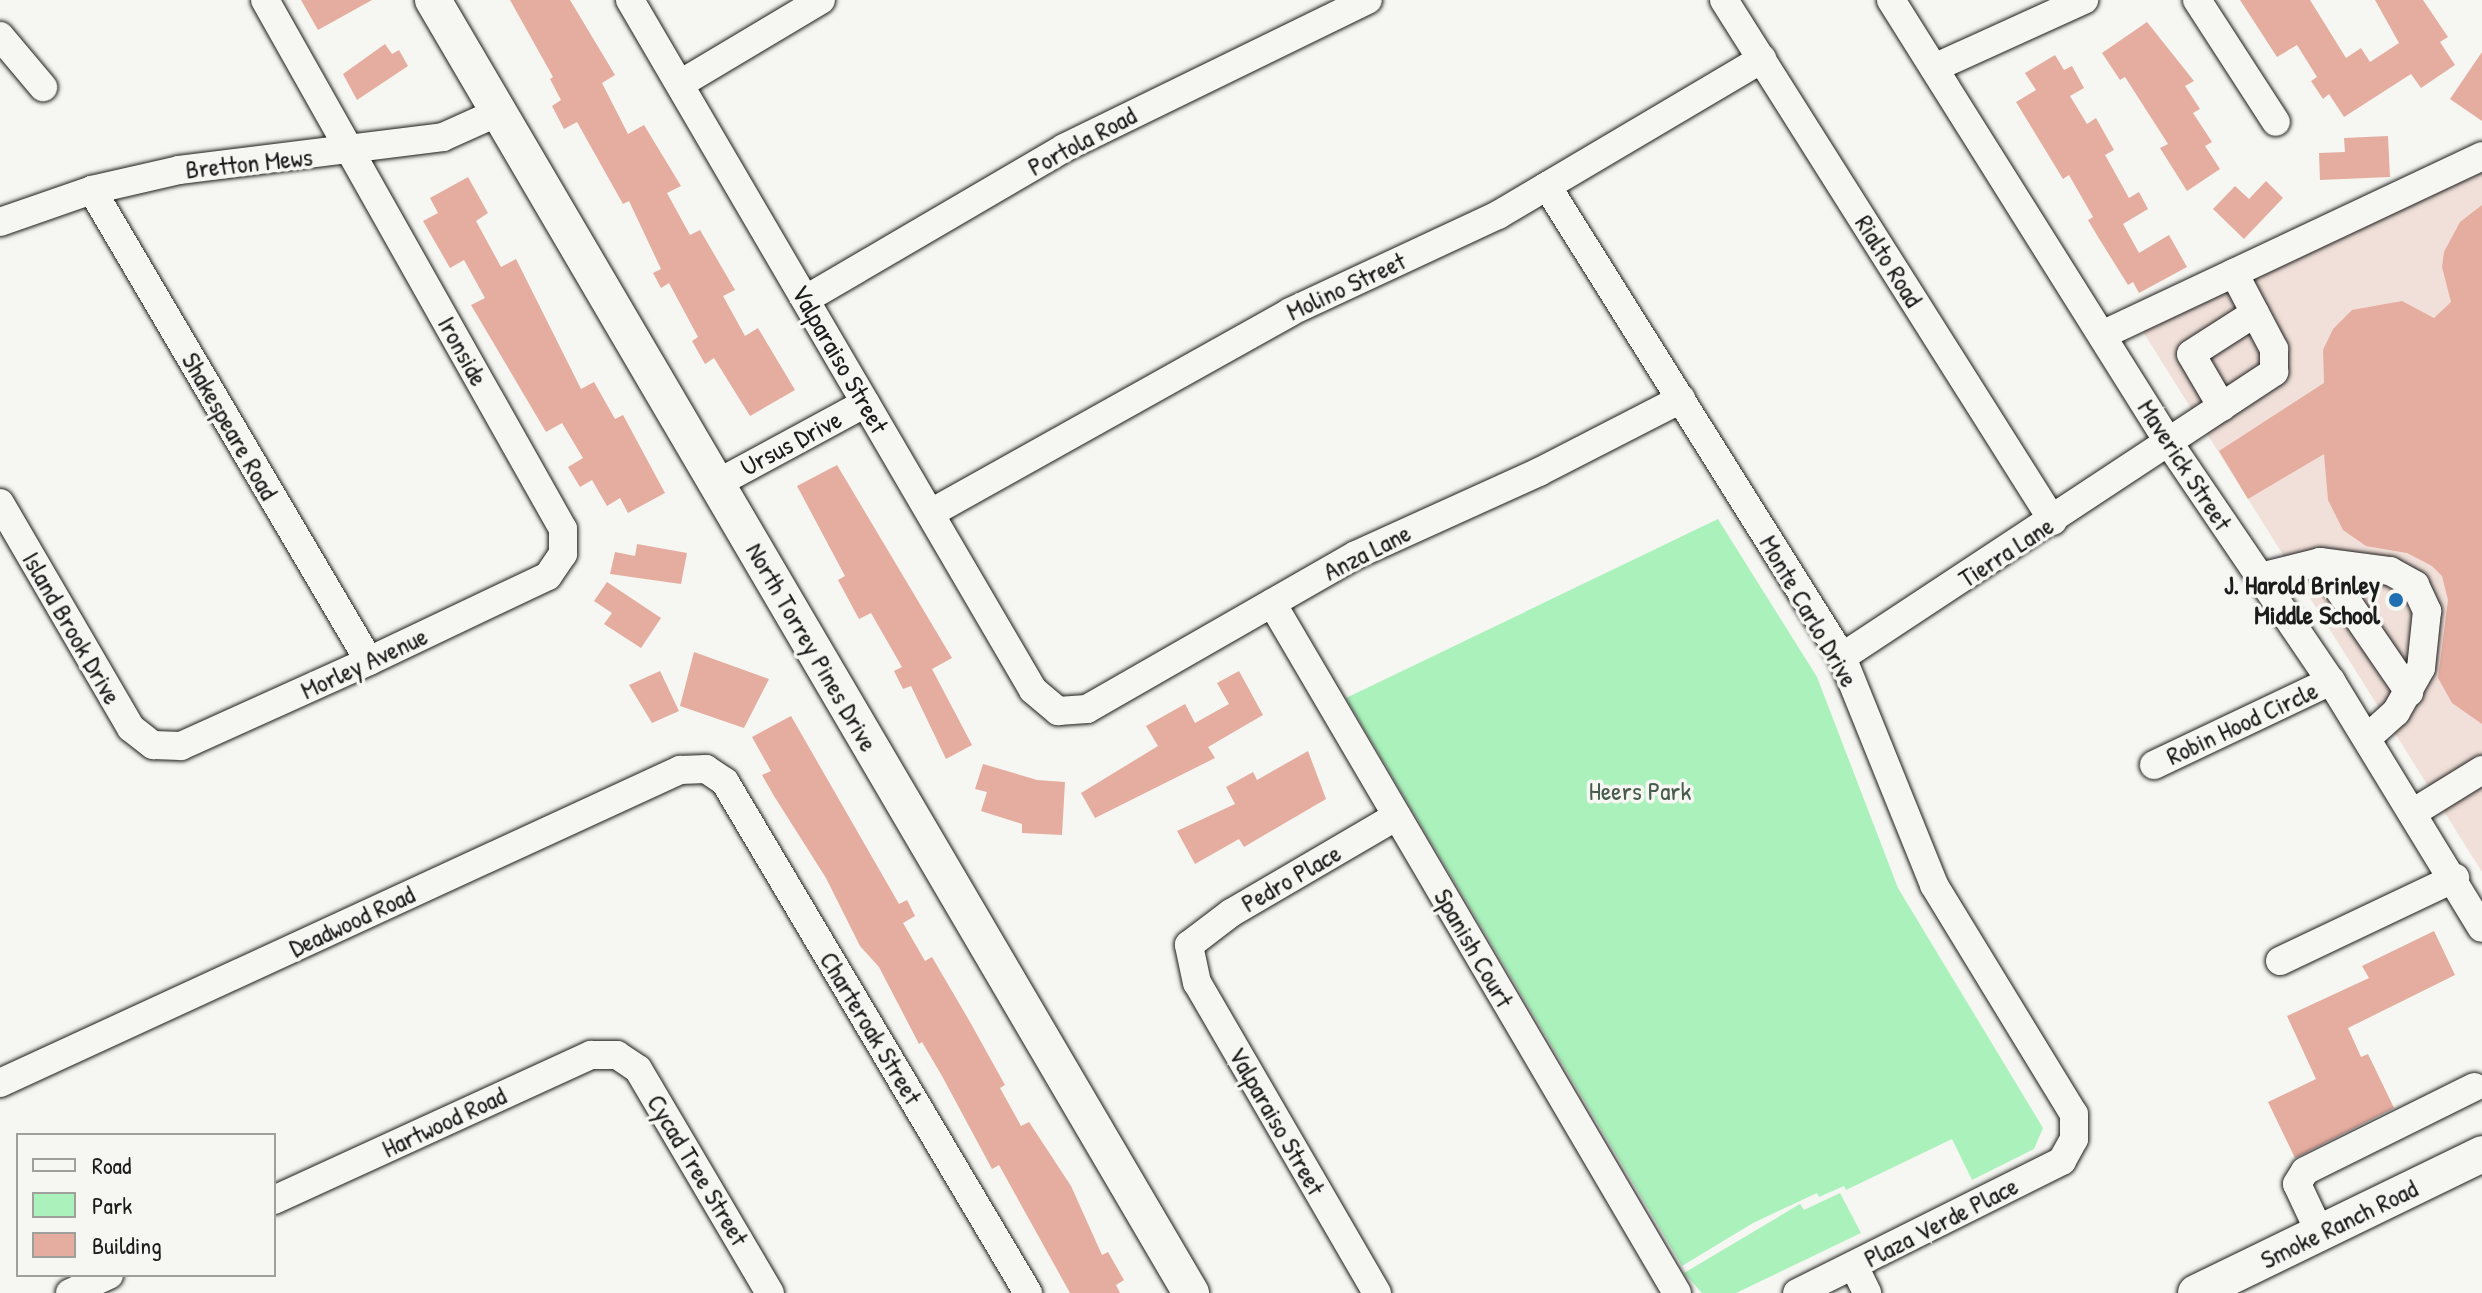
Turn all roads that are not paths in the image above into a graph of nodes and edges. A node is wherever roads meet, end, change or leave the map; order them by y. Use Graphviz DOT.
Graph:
graph roads {
  1 [pos="265,0"];
  2 [pos="433,0"];
  3 [pos="630,0"];
  4 [pos="821,0"];
  5 [pos="1368,0"];
  6 [pos="1724,0"];
  7 [pos="1891,0"];
  8 [pos="2197,0"];
  9 [pos="2073,2"];
  10 [pos="0,36"];
  11 [pos="1762,59"];
  12 [pos="1934,68"];
  13 [pos="680,84"];
  14 [pos="43,87"];
  15 [pos="499,112"];
  16 [pos="2276,122"];
  17 [pos="350,152"];
  18 [pos="2482,156"];
  19 [pos="1547,186"];
  20 [pos="92,190"];
  21 [pos="0,222"];
  22 [pos="2234,273"];
  23 [pos="806,299"];
  24 [pos="2255,313"];
  25 [pos="2102,335"];
  26 [pos="1681,399"];
  27 [pos="866,403"];
  28 [pos="2222,407"];
  29 [pos="2169,443"];
  30 [pos="716,484"];
  31 [pos="0,503"];
  32 [pos="931,513"];
  33 [pos="2053,521"];
  34 [pos="563,554"];
  35 [pos="2320,562"];
  36 [pos="2260,577"];
  37 [pos="1272,603"];
  38 [pos="1842,657"];
  39 [pos="369,661"];
  40 [pos="2331,681"];
  41 [pos="2409,692"];
  42 [pos="1058,711"];
  43 [pos="2367,738"];
  44 [pos="153,745"];
  45 [pos="2154,765"];
  46 [pos="706,769"];
  47 [pos="2482,770"];
  48 [pos="2414,812"];
  49 [pos="1397,816"];
  50 [pos="2455,878"];
  51 [pos="2482,928"];
  52 [pos="1189,945"];
  53 [pos="2280,961"];
  54 [pos="617,1055"];
  55 [pos="0,1083"];
  56 [pos="2474,1087"];
  57 [pos="2074,1139"];
  58 [pos="2482,1154"];
  59 [pos="276,1199"];
  60 [pos="2320,1233"];
  61 [pos="1854,1266"];
  62 [pos="105,1277"];
  63 [pos="70,1293"];
  64 [pos="770,1293"];
  65 [pos="1028,1293"];
  66 [pos="1191,1293"];
  67 [pos="1377,1293"];
  68 [pos="1677,1293"];
  69 [pos="1797,1293"];
  70 [pos="1867,1293"];
  71 [pos="2196,1293"];
  1 -- 17 [label="street, Ironside"];
  2 -- 15 [label="main road, North Torrey Pines Drive"];
  3 -- 13 [label="street, Valparaiso Street"];
  4 -- 13 [label="street"];
  5 -- 23 [label="street, Portola Road"];
  6 -- 11 [label="street, Rialto Road"];
  7 -- 12 [label="street, Maverick Street"];
  8 -- 16 [label="street"];
  9 -- 12 [label="street"];
  10 -- 14 [label="street"];
  11 -- 19 [label="street, Molino Street"];
  11 -- 33 [label="street, Rialto Road"];
  12 -- 25 [label="street, Maverick Street"];
  13 -- 23 [label="street, Valparaiso Street"];
  15 -- 17 [label="street, Bretton Mews"];
  15 -- 30 [label="main road, North Torrey Pines Drive"];
  17 -- 20 [label="street, Bretton Mews"];
  17 -- 34 [label="street, Ironside"];
  18 -- 22 [label="street"];
  19 -- 26 [label="street, Monte Carlo Drive"];
  19 -- 32 [label="street, Molino Street"];
  20 -- 21 [label="street, Bretton Mews"];
  20 -- 39 [label="street, Shakespeare Road"];
  22 -- 24 [label="street"];
  22 -- 25 [label="street"];
  23 -- 27 [label="street, Valparaiso Street"];
  24 -- 28 [label="street, Tierra Lane"];
  24 -- 28 [label="street"];
  25 -- 29 [label="street, Maverick Street"];
  26 -- 37 [label="street, Anza Lane"];
  26 -- 38 [label="street, Monte Carlo Drive"];
  27 -- 30 [label="street, Ursus Drive"];
  27 -- 32 [label="street, Valparaiso Street"];
  28 -- 29 [label="street, Tierra Lane"];
  29 -- 33 [label="street, Tierra Lane"];
  29 -- 36 [label="street, Maverick Street"];
  30 -- 66 [label="main road, North Torrey Pines Drive"];
  31 -- 44 [label="street, Island Brook Drive"];
  32 -- 42 [label="street, Valparaiso Street"];
  33 -- 38 [label="street, Tierra Lane"];
  34 -- 39 [label="street, Morley Avenue"];
  35 -- 36 [label="street"];
  35 -- 41 [label="street"];
  35 -- 41 [label="street"];
  36 -- 40 [label="street, Maverick Street"];
  37 -- 42 [label="street, Anza Lane"];
  37 -- 49 [label="street, Spanish Court"];
  38 -- 57 [label="street, Monte Carlo Drive"];
  39 -- 44 [label="street, Morley Avenue"];
  40 -- 43 [label="street, Maverick Street"];
  40 -- 45 [label="street, Robin Hood Circle"];
  41 -- 43 [label="street"];
  43 -- 48 [label="street, Maverick Street"];
  46 -- 55 [label="street, Deadwood Road"];
  46 -- 65 [label="street, Charteroak Street"];
  47 -- 48 [label="street"];
  48 -- 50 [label="street, Maverick Street"];
  49 -- 52 [label="street, Pedro Place"];
  49 -- 68 [label="street, Spanish Court"];
  50 -- 51 [label="street, Maverick Street"];
  50 -- 53 [label="street"];
  52 -- 67 [label="street, Valparaiso Street"];
  54 -- 59 [label="street, Hartwood Road"];
  54 -- 64 [label="street, Cycad Tree Street"];
  56 -- 60 [label="street"];
  57 -- 61 [label="street, Plaza Verde Place"];
  58 -- 60 [label="main road, Smoke Ranch Road"];
  60 -- 71 [label="main road, Smoke Ranch Road"];
  61 -- 69 [label="street, Plaza Verde Place"];
  61 -- 70 [label="street"];
  62 -- 63 [label="street"];
}
